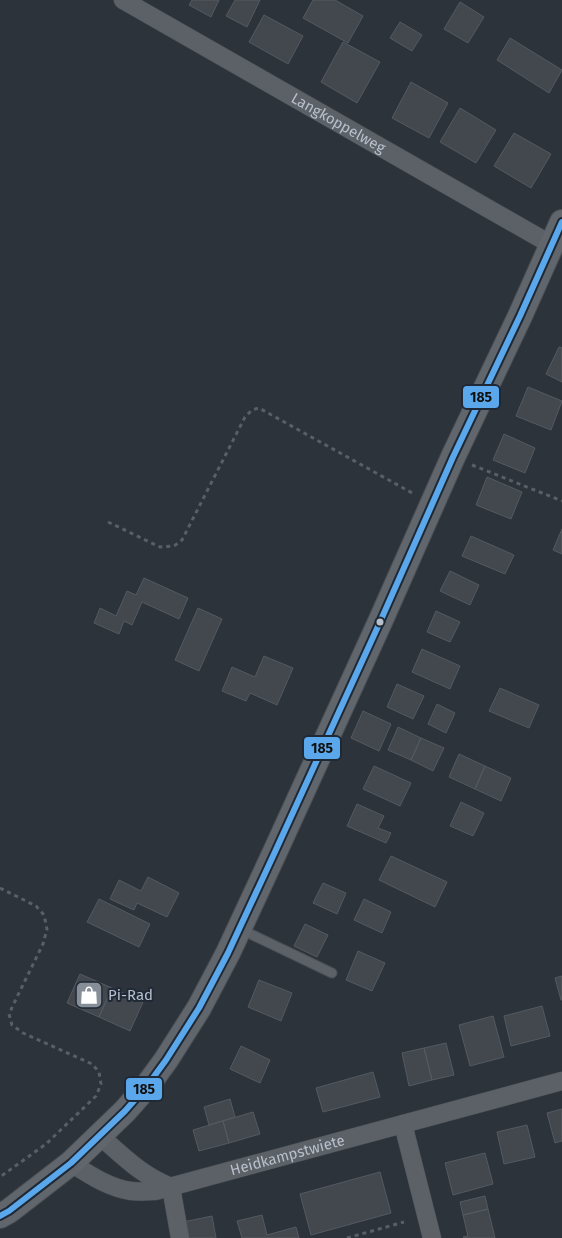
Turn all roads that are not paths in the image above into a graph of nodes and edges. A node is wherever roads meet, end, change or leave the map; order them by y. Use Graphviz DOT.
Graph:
graph roads {
  1 [pos="123,0"];
  2 [pos="562,222"];
  3 [pos="552,245"];
  4 [pos="240,928"];
  5 [pos="332,973"];
  6 [pos="562,1081"];
  7 [pos="403,1124"];
  8 [pos="100,1136"];
  9 [pos="71,1163"];
  10 [pos="171,1187"];
  11 [pos="0,1216"];
  12 [pos="180,1238"];
  13 [pos="432,1238"];
  1 -- 3 [label="street, Langkoppelweg"];
  2 -- 3 [label="main road"];
  3 -- 4 [label="main road"];
  4 -- 5 [label="lane"];
  4 -- 8 [label="main road"];
  6 -- 7 [label="street, Heidkampstwiete"];
  7 -- 10 [label="street, Heidkampstwiete"];
  7 -- 13 [label="street"];
  8 -- 9 [label="main road"];
  8 -- 10 [label="street"];
  9 -- 10 [label="street, Heidkampstwiete"];
  9 -- 11 [label="main road"];
  10 -- 12 [label="street"];
}
